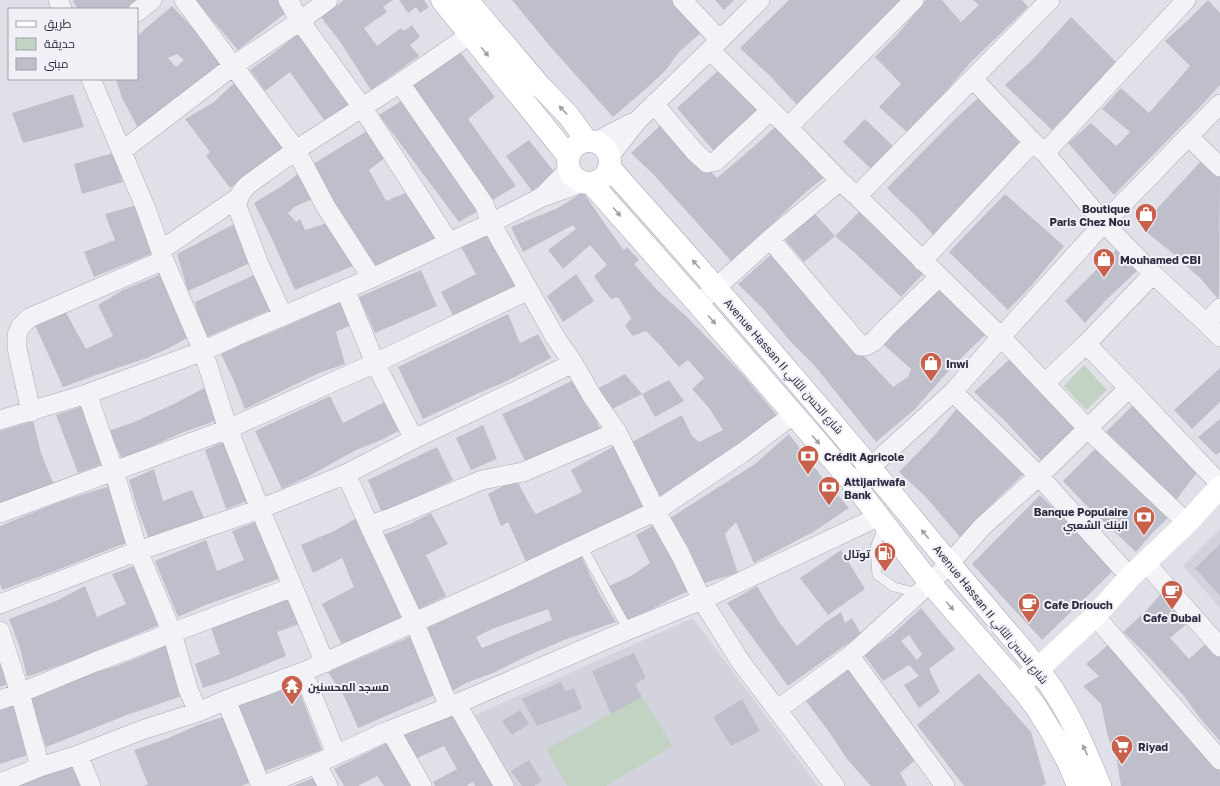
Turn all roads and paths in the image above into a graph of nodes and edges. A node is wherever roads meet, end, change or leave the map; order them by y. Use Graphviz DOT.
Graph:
graph roads {
  1 [pos="152,0"];
  2 [pos="184,0"];
  3 [pos="288,0"];
  4 [pos="328,0"];
  5 [pos="442,0"];
  6 [pos="467,0"];
  7 [pos="682,0"];
  8 [pos="760,0"];
  9 [pos="914,0"];
  10 [pos="1186,0"];
  11 [pos="1040,3"];
  12 [pos="138,11"];
  13 [pos="300,21"];
  14 [pos="470,34"];
  15 [pos="715,45"];
  16 [pos="233,66"];
  17 [pos="91,80"];
  18 [pos="972,80"];
  19 [pos="400,83"];
  20 [pos="654,104"];
  21 [pos="1220,104"];
  22 [pos="362,107"];
  23 [pos="771,110"];
  24 [pos="788,127"];
  25 [pos="1189,137"];
  26 [pos="1039,147"];
  27 [pos="296,150"];
  28 [pos="122,151"];
  29 [pos="600,152"];
  30 [pos="1220,167"];
  31 [pos="578,173"];
  32 [pos="840,181"];
  33 [pos="857,196"];
  34 [pos="238,197"];
  35 [pos="491,223"];
  36 [pos="1104,223"];
  37 [pos="770,239"];
  38 [pos="449,242"];
  39 [pos="162,255"];
  40 [pos="922,261"];
  41 [pos="1153,274"];
  42 [pos="939,277"];
  43 [pos="372,278"];
  44 [pos="717,287"];
  45 [pos="345,289"];
  46 [pos="529,290"];
  47 [pos="698,304"];
  48 [pos="1220,308"];
  49 [pos="283,316"];
  50 [pos="1206,323"];
  51 [pos="1001,337"];
  52 [pos="1220,337"];
  53 [pos="1086,344"];
  54 [pos="203,351"];
  55 [pos="573,362"];
  56 [pos="375,363"];
  57 [pos="1045,383"];
  58 [pos="1129,388"];
  59 [pos="953,392"];
  60 [pos="87,394"];
  61 [pos="31,412"];
  62 [pos="794,414"];
  63 [pos="0,420"];
  64 [pos="228,429"];
  65 [pos="1088,429"];
  66 [pos="617,432"];
  67 [pos="414,439"];
  68 [pos="870,466"];
  69 [pos="114,471"];
  70 [pos="346,474"];
  71 [pos="1039,476"];
  72 [pos="853,483"];
  73 [pos="1220,484"];
  74 [pos="1220,487"];
  75 [pos="260,509"];
  76 [pos="656,511"];
  77 [pos="0,513"];
  78 [pos="882,520"];
  79 [pos="1187,523"];
  80 [pos="369,525"];
  81 [pos="582,546"];
  82 [pos="138,552"];
  83 [pos="1146,562"];
  84 [pos="950,563"];
  85 [pos="1130,577"];
  86 [pos="293,587"];
  87 [pos="924,588"];
  88 [pos="702,600"];
  89 [pos="0,604"];
  90 [pos="1094,616"];
  91 [pos="415,623"];
  92 [pos="628,630"];
  93 [pos="0,631"];
  94 [pos="172,633"];
  95 [pos="1220,647"];
  96 [pos="850,656"];
  97 [pos="325,663"];
  98 [pos="1038,668"];
  99 [pos="303,672"];
  100 [pos="1019,685"];
  101 [pos="20,693"];
  102 [pos="0,700"];
  103 [pos="226,700"];
  104 [pos="452,705"];
  105 [pos="777,710"];
  106 [pos="198,712"];
  107 [pos="390,730"];
  108 [pos="336,754"];
  109 [pos="78,755"];
  110 [pos="1220,760"];
  111 [pos="316,764"];
  112 [pos="40,767"];
  113 [pos="0,783"];
  114 [pos="91,786"];
  115 [pos="261,786"];
  116 [pos="328,786"];
  117 [pos="422,786"];
  118 [pos="504,786"];
  119 [pos="835,786"];
  120 [pos="945,786"];
  121 [pos="1078,786"];
  122 [pos="1100,786"];
  1 -- 12 [label="street"];
  2 -- 16 [label="street"];
  3 -- 13 [label="street"];
  4 -- 13 [label="street"];
  5 -- 14 [label="main road, Avenue Hassan II شارع الحسن الثاني"];
  29 -- 6 [label="main road, Avenue Hassan II شارع الحسن الثاني, one-way"];
  7 -- 15 [label="street"];
  8 -- 15 [label="street"];
  9 -- 24 [label="street"];
  10 -- 26 [label="street"];
  11 -- 18 [label="street"];
  13 -- 16 [label="street"];
  13 -- 22 [label="street"];
  14 -- 19 [label="street"];
  14 -- 31 [label="main road, Avenue Hassan II شارع الحسن الثاني, one-way"];
  15 -- 20 [label="street"];
  15 -- 23 [label="street"];
  16 -- 27 [label="street"];
  16 -- 28 [label="street"];
  17 -- 28 [label="street"];
  18 -- 26 [label="street"];
  18 -- 33 [label="street"];
  19 -- 22 [label="street"];
  19 -- 35 [label="street"];
  20 -- 23 [label="street"];
  20 -- 29 [label="street"];
  21 -- 25 [label="street"];
  22 -- 27 [label="street"];
  22 -- 38 [label="street"];
  23 -- 24 [label="street"];
  24 -- 32 [label="street"];
  25 -- 30 [label="street"];
  25 -- 36 [label="street"];
  26 -- 36 [label="street"];
  26 -- 40 [label="street"];
  27 -- 34 [label="street"];
  27 -- 43 [label="street"];
  28 -- 39 [label="street"];
  29 -- 31 [label="main road"];
  29 -- 31 [label="main road"];
  44 -- 29 [label="main road, Avenue Hassan II شارع الحسن الثاني, one-way"];
  31 -- 35 [label="street"];
  31 -- 47 [label="main road, Avenue Hassan II شارع الحسن الثاني, one-way"];
  32 -- 33 [label="street"];
  32 -- 37 [label="street"];
  33 -- 40 [label="street"];
  34 -- 39 [label="street"];
  34 -- 49 [label="street"];
  35 -- 38 [label="street"];
  35 -- 46 [label="street"];
  36 -- 41 [label="street"];
  36 -- 51 [label="street"];
  37 -- 42 [label="street"];
  37 -- 44 [label="street"];
  38 -- 43 [label="street"];
  39 -- 54 [label="street"];
  39 -- 61 [label="street"];
  40 -- 42 [label="street"];
  41 -- 50 [label="street"];
  41 -- 53 [label="street"];
  42 -- 51 [label="street"];
  43 -- 45 [label="street"];
  44 -- 47 [label="street"];
  44 -- 68 [label="main road, Avenue Hassan II شارع الحسن الثاني"];
  45 -- 49 [label="street"];
  45 -- 56 [label="street"];
  46 -- 55 [label="street"];
  46 -- 56 [label="street"];
  47 -- 62 [label="main road, Avenue Hassan II شارع الحسن الثاني, one-way"];
  48 -- 50 [label="street"];
  49 -- 54 [label="street"];
  50 -- 52 [label="street"];
  51 -- 57 [label="street"];
  51 -- 59 [label="street"];
  53 -- 57 [label="street"];
  53 -- 58 [label="street"];
  54 -- 60 [label="street"];
  54 -- 64 [label="street"];
  55 -- 66 [label="street"];
  55 -- 67 [label="street"];
  56 -- 64 [label="street"];
  56 -- 67 [label="street"];
  57 -- 65 [label="street"];
  58 -- 65 [label="street"];
  58 -- 73 [label="street"];
  59 -- 68 [label="street"];
  59 -- 71 [label="street"];
  60 -- 61 [label="street"];
  60 -- 69 [label="street"];
  61 -- 63 [label="street"];
  62 -- 72 [label="main road, Avenue Hassan II شارع الحسن الثاني, one-way"];
  62 -- 76 [label="street"];
  64 -- 69 [label="street"];
  64 -- 75 [label="street"];
  65 -- 71 [label="street"];
  65 -- 79 [label="street"];
  66 -- 76 [label="street"];
  66 -- 80 [label="street"];
  67 -- 70 [label="street"];
  68 -- 72 [label="street"];
  84 -- 68 [label="main road, Avenue Hassan II شارع الحسن الثاني, one-way"];
  69 -- 77 [label="street"];
  69 -- 82 [label="street"];
  70 -- 75 [label="street"];
  70 -- 80 [label="street"];
  71 -- 84 [label="street"];
  71 -- 85 [label="street"];
  72 -- 78 [label="main road, Avenue Hassan II شارع الحسن الثاني"];
  74 -- 79 [label="main road"];
  75 -- 82 [label="street"];
  75 -- 86 [label="street"];
  76 -- 81 [label="street"];
  76 -- 88 [label="street"];
  78 -- 87 [label="main road, Avenue Hassan II شارع الحسن الثاني"];
  78 -- 87 [label="lane"];
  78 -- 88 [label="street"];
  79 -- 83 [label="main road"];
  80 -- 91 [label="street"];
  81 -- 91 [label="street"];
  81 -- 92 [label="lane"];
  82 -- 89 [label="street"];
  82 -- 94 [label="street"];
  83 -- 85 [label="main road"];
  83 -- 95 [label="street"];
  84 -- 87 [label="street"];
  84 -- 98 [label="main road, Avenue Hassan II شارع الحسن الثاني"];
  85 -- 90 [label="main road"];
  86 -- 94 [label="street"];
  86 -- 97 [label="street"];
  87 -- 96 [label="street"];
  87 -- 100 [label="main road, Avenue Hassan II شارع الحسن الثاني, one-way"];
  88 -- 92 [label="street"];
  88 -- 105 [label="street"];
  90 -- 98 [label="main road"];
  90 -- 110 [label="street"];
  91 -- 97 [label="street"];
  91 -- 104 [label="street"];
  92 -- 104 [label="street"];
  93 -- 101 [label="street"];
  94 -- 101 [label="street"];
  94 -- 106 [label="street"];
  96 -- 105 [label="street"];
  96 -- 120 [label="street"];
  97 -- 99 [label="street"];
  98 -- 100 [label="main road"];
  122 -- 98 [label="main road, Avenue Hassan II شارع الحسن الثاني, one-way"];
  99 -- 103 [label="street"];
  99 -- 108 [label="street"];
  100 -- 121 [label="main road, Avenue Hassan II شارع الحسن الثاني"];
  101 -- 102 [label="street"];
  101 -- 112 [label="street"];
  103 -- 106 [label="street"];
  103 -- 115 [label="street"];
  104 -- 107 [label="street"];
  104 -- 118 [label="street"];
  105 -- 119 [label="street"];
  106 -- 109 [label="street"];
  107 -- 108 [label="street"];
  107 -- 117 [label="street"];
  108 -- 111 [label="street"];
  109 -- 112 [label="street"];
  109 -- 114 [label="street"];
  111 -- 115 [label="street"];
  111 -- 116 [label="street"];
  112 -- 113 [label="street"];
}
